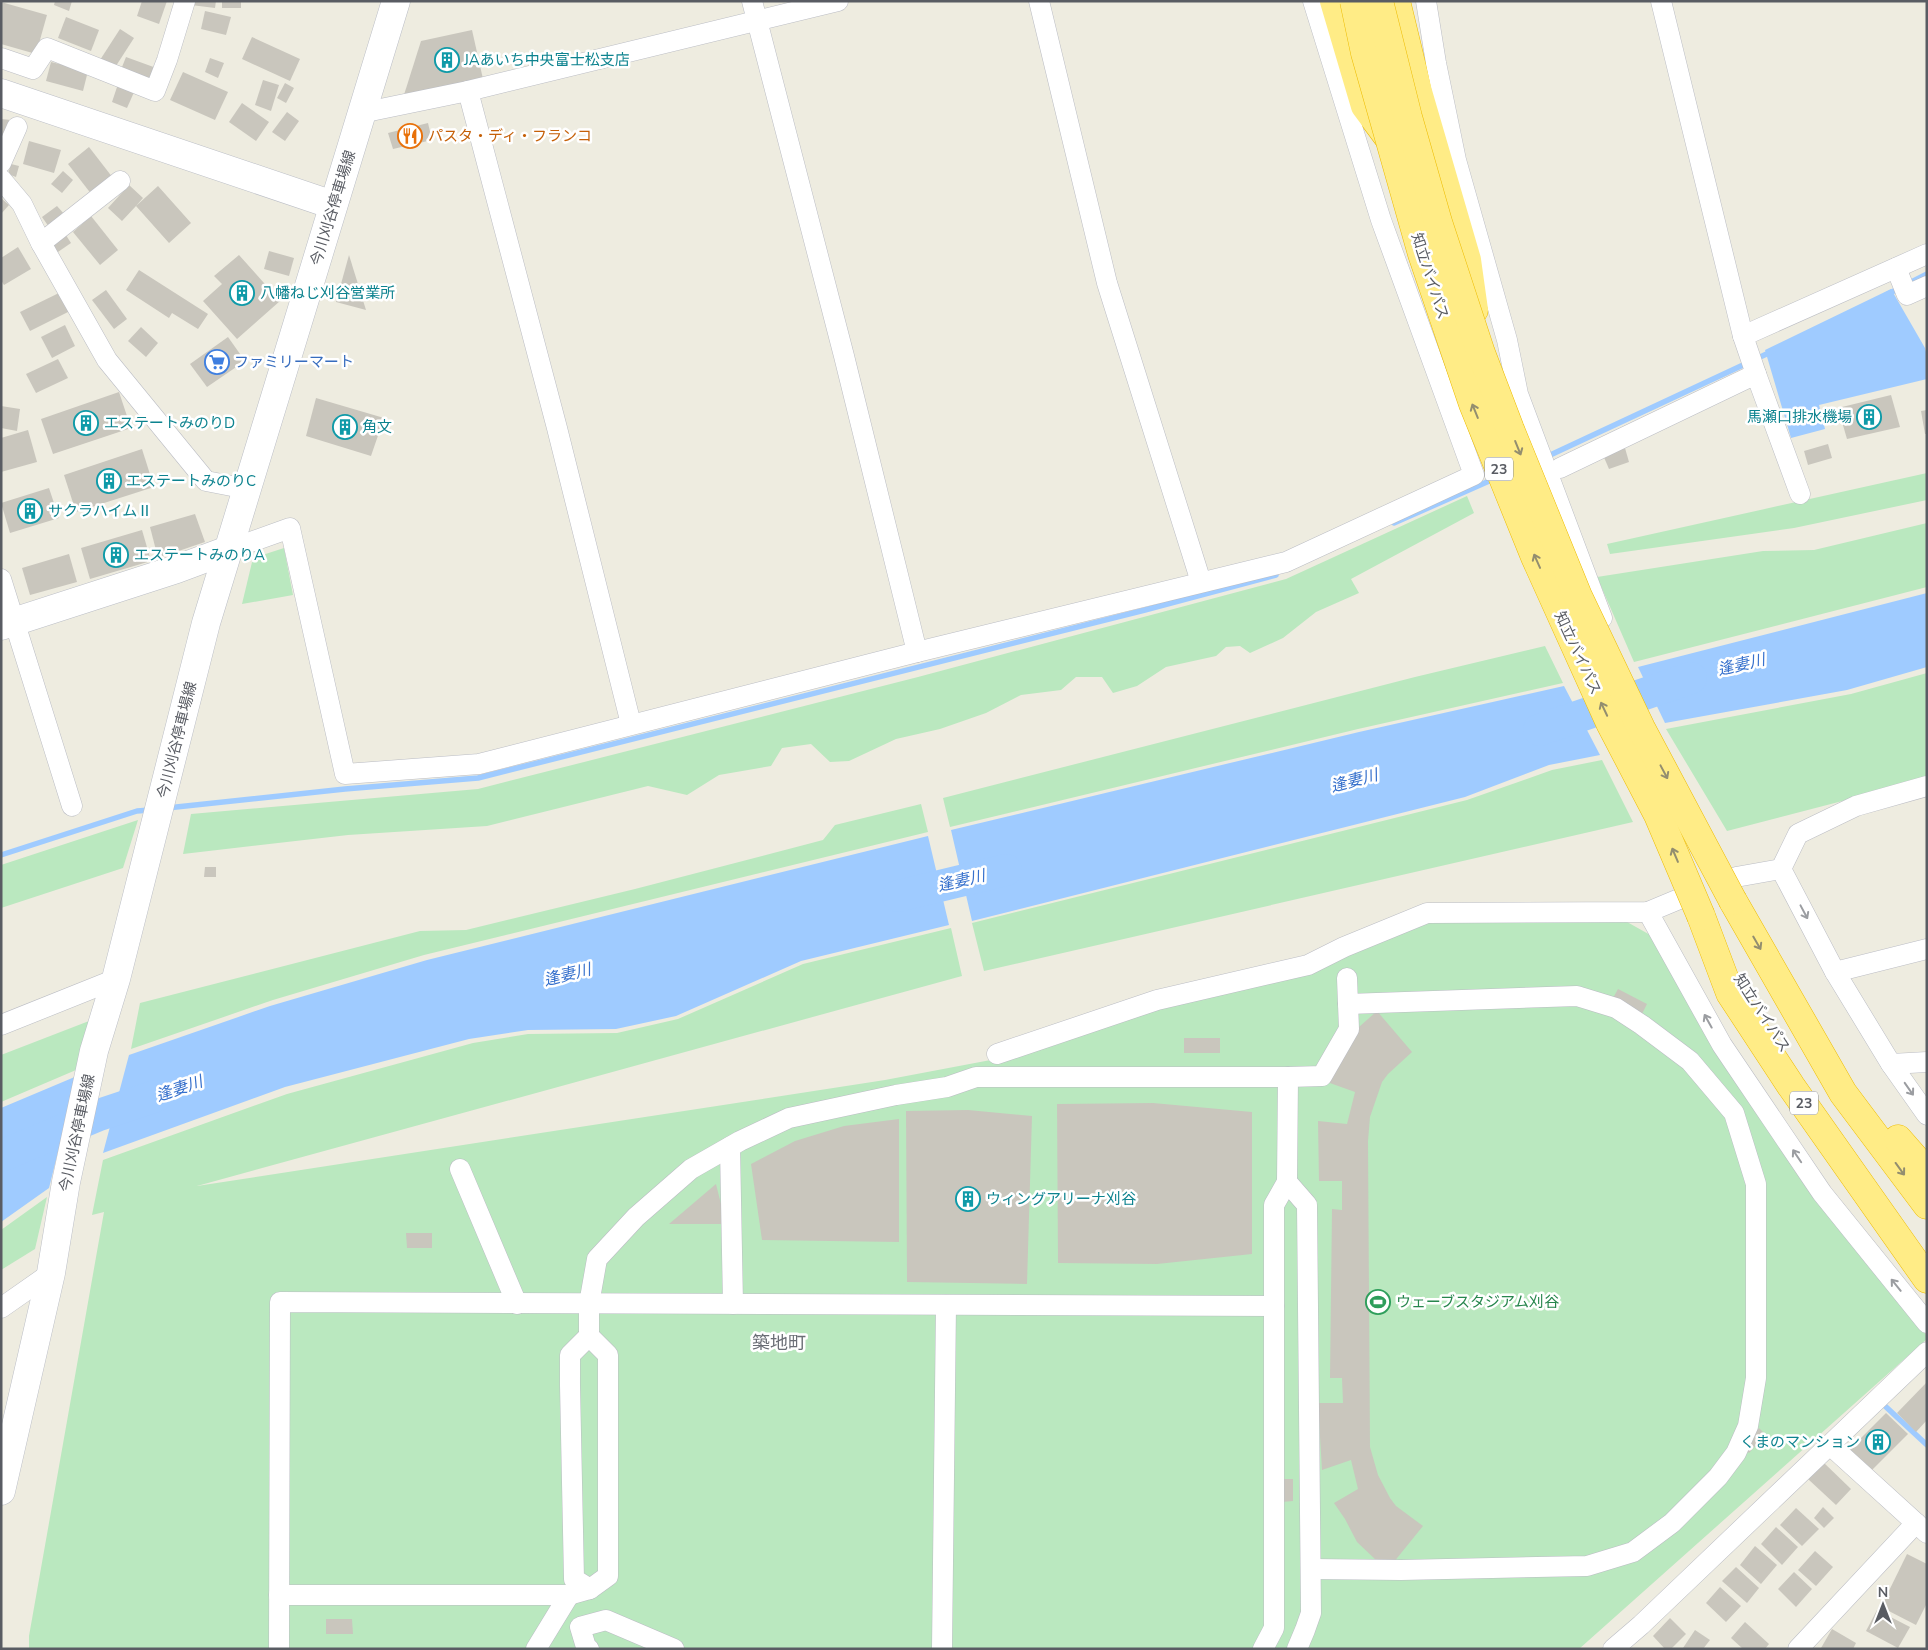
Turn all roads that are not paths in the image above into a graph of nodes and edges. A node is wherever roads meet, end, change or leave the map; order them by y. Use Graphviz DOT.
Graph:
graph roads {
  1 [pos="185,1"];
  2 [pos="396,1"];
  3 [pos="752,1"];
  4 [pos="838,1"];
  5 [pos="1039,1"];
  6 [pos="1314,1"];
  7 [pos="1334,1"];
  8 [pos="1354,1"];
  9 [pos="1379,1"];
  10 [pos="1396,1"];
  11 [pos="1426,1"];
  12 [pos="1660,1"];
  13 [pos="758,21"];
  14 [pos="1,58"];
  15 [pos="468,91"];
  16 [pos="1,93"];
  17 [pos="361,114"];
  18 [pos="17,128"];
  19 [pos="1388,138"];
  20 [pos="1,163"];
  21 [pos="1,179"];
  22 [pos="120,180"];
  23 [pos="334,206"];
  24 [pos="41,243"];
  25 [pos="1927,254"];
  26 [pos="1896,268"];
  27 [pos="1927,286"];
  28 [pos="1743,336"];
  29 [pos="1481,353"];
  30 [pos="1756,374"];
  31 [pos="1560,468"];
  32 [pos="247,489"];
  33 [pos="1800,494"];
  34 [pos="228,550"];
  35 [pos="1,579"];
  36 [pos="1201,582"];
  37 [pos="8,624"];
  38 [pos="917,652"];
  39 [pos="631,724"];
  40 [pos="1660,736"];
  41 [pos="1927,786"];
  42 [pos="72,806"];
  43 [pos="1781,869"];
  44 [pos="1735,889"];
  45 [pos="1692,906"];
  46 [pos="1648,912"];
  47 [pos="1927,949"];
  48 [pos="1835,972"];
  49 [pos="1346,978"];
  50 [pos="116,980"];
  51 [pos="1348,1004"];
  52 [pos="1,1025"];
  53 [pos="997,1054"];
  54 [pos="1927,1062"];
  55 [pos="1891,1064"];
  56 [pos="1288,1077"];
  57 [pos="1843,1093"];
  58 [pos="1927,1115"];
  59 [pos="730,1147"];
  60 [pos="460,1169"];
  61 [pos="1927,1172"];
  62 [pos="1287,1182"];
  63 [pos="1927,1205"];
  64 [pos="1927,1246"];
  65 [pos="51,1273"];
  66 [pos="1927,1279"];
  67 [pos="517,1304"];
  68 [pos="589,1304"];
  69 [pos="733,1304"];
  70 [pos="946,1305"];
  71 [pos="1274,1306"];
  72 [pos="1,1308"];
  73 [pos="1927,1323"];
  74 [pos="589,1336"];
  75 [pos="1927,1352"];
  76 [pos="1830,1445"];
  77 [pos="1,1491"];
  78 [pos="1921,1528"];
  79 [pos="1311,1569"];
  80 [pos="590,1589"];
  81 [pos="279,1595"];
  82 [pos="569,1595"];
  83 [pos="580,1627"];
  84 [pos="279,1649"];
  85 [pos="536,1649"];
  86 [pos="589,1649"];
  87 [pos="674,1649"];
  88 [pos="942,1649"];
  89 [pos="1263,1649"];
  90 [pos="1296,1649"];
  91 [pos="1613,1649"];
  92 [pos="1798,1649"];
  1 -- 14 [label="street"];
  2 -- 17 [label="main road, 今川刈谷停車場線"];
  3 -- 13 [label="street"];
  4 -- 13 [label="street"];
  5 -- 36 [label="street"];
  6 -- 36 [label="street"];
  7 -- 19 [label="highway"];
  8 -- 19 [label="highway, 知立バイパス / 23, bridge"];
  9 -- 29 [label="highway, 知立バイパス / 23, bridge"];
  10 -- 29 [label="highway"];
  11 -- 40 [label="street"];
  12 -- 28 [label="street"];
  13 -- 15 [label="street"];
  13 -- 38 [label="street"];
  15 -- 17 [label="street"];
  15 -- 39 [label="street"];
  16 -- 23 [label="main road"];
  17 -- 23 [label="main road, 今川刈谷停車場線"];
  18 -- 20 [label="street"];
  45 -- 19 [label="highway, 知立バイパス / 23, one-way, bridge"];
  21 -- 24 [label="street"];
  22 -- 24 [label="street"];
  23 -- 32 [label="main road, 今川刈谷停車場線"];
  24 -- 32 [label="street"];
  25 -- 26 [label="street"];
  26 -- 27 [label="street"];
  26 -- 28 [label="street"];
  28 -- 30 [label="street"];
  29 -- 44 [label="highway, 知立バイパス / 23, one-way, bridge"];
  30 -- 31 [label="street"];
  30 -- 33 [label="street"];
  32 -- 34 [label="main road, 今川刈谷停車場線"];
  34 -- 37 [label="main road"];
  34 -- 39 [label="street"];
  34 -- 50 [label="main road, 今川刈谷停車場線"];
  35 -- 37 [label="street"];
  36 -- 38 [label="street"];
  37 -- 42 [label="street"];
  38 -- 39 [label="street"];
  41 -- 43 [label="street"];
  43 -- 44 [label="street"];
  43 -- 48 [label="street, one-way"];
  44 -- 57 [label="highway, 知立バイパス / 23, one-way"];
  45 -- 46 [label="street"];
  45 -- 64 [label="highway, 知立バイパス / 23"];
  45 -- 66 [label="highway, 23"];
  46 -- 53 [label="street"];
  73 -- 46 [label="street, one-way"];
  47 -- 48 [label="street"];
  48 -- 55 [label="street"];
  49 -- 51 [label="street"];
  50 -- 52 [label="street"];
  50 -- 65 [label="main road, 今川刈谷停車場線"];
  51 -- 56 [label="street"];
  51 -- 79 [label="street"];
  54 -- 55 [label="street"];
  55 -- 58 [label="street, one-way"];
  56 -- 59 [label="street"];
  56 -- 62 [label="street"];
  57 -- 61 [label="highway"];
  57 -- 63 [label="highway, 知立バイパス / 23, one-way"];
  59 -- 68 [label="street"];
  59 -- 69 [label="street"];
  60 -- 67 [label="street"];
  62 -- 71 [label="street"];
  62 -- 79 [label="street"];
  65 -- 72 [label="street"];
  65 -- 77 [label="main road, 今川刈谷停車場線"];
  67 -- 68 [label="street"];
  67 -- 81 [label="street"];
  68 -- 69 [label="street"];
  68 -- 74 [label="street"];
  69 -- 70 [label="street"];
  70 -- 71 [label="street"];
  70 -- 88 [label="street"];
  71 -- 89 [label="street"];
  74 -- 80 [label="street"];
  74 -- 80 [label="street"];
  75 -- 76 [label="street"];
  76 -- 78 [label="street"];
  76 -- 91 [label="street"];
  78 -- 92 [label="street"];
  79 -- 90 [label="street"];
  80 -- 82 [label="street"];
  81 -- 82 [label="street"];
  81 -- 84 [label="street"];
  82 -- 83 [label="street"];
  82 -- 85 [label="street"];
  83 -- 86 [label="street"];
  83 -- 87 [label="street"];
}
